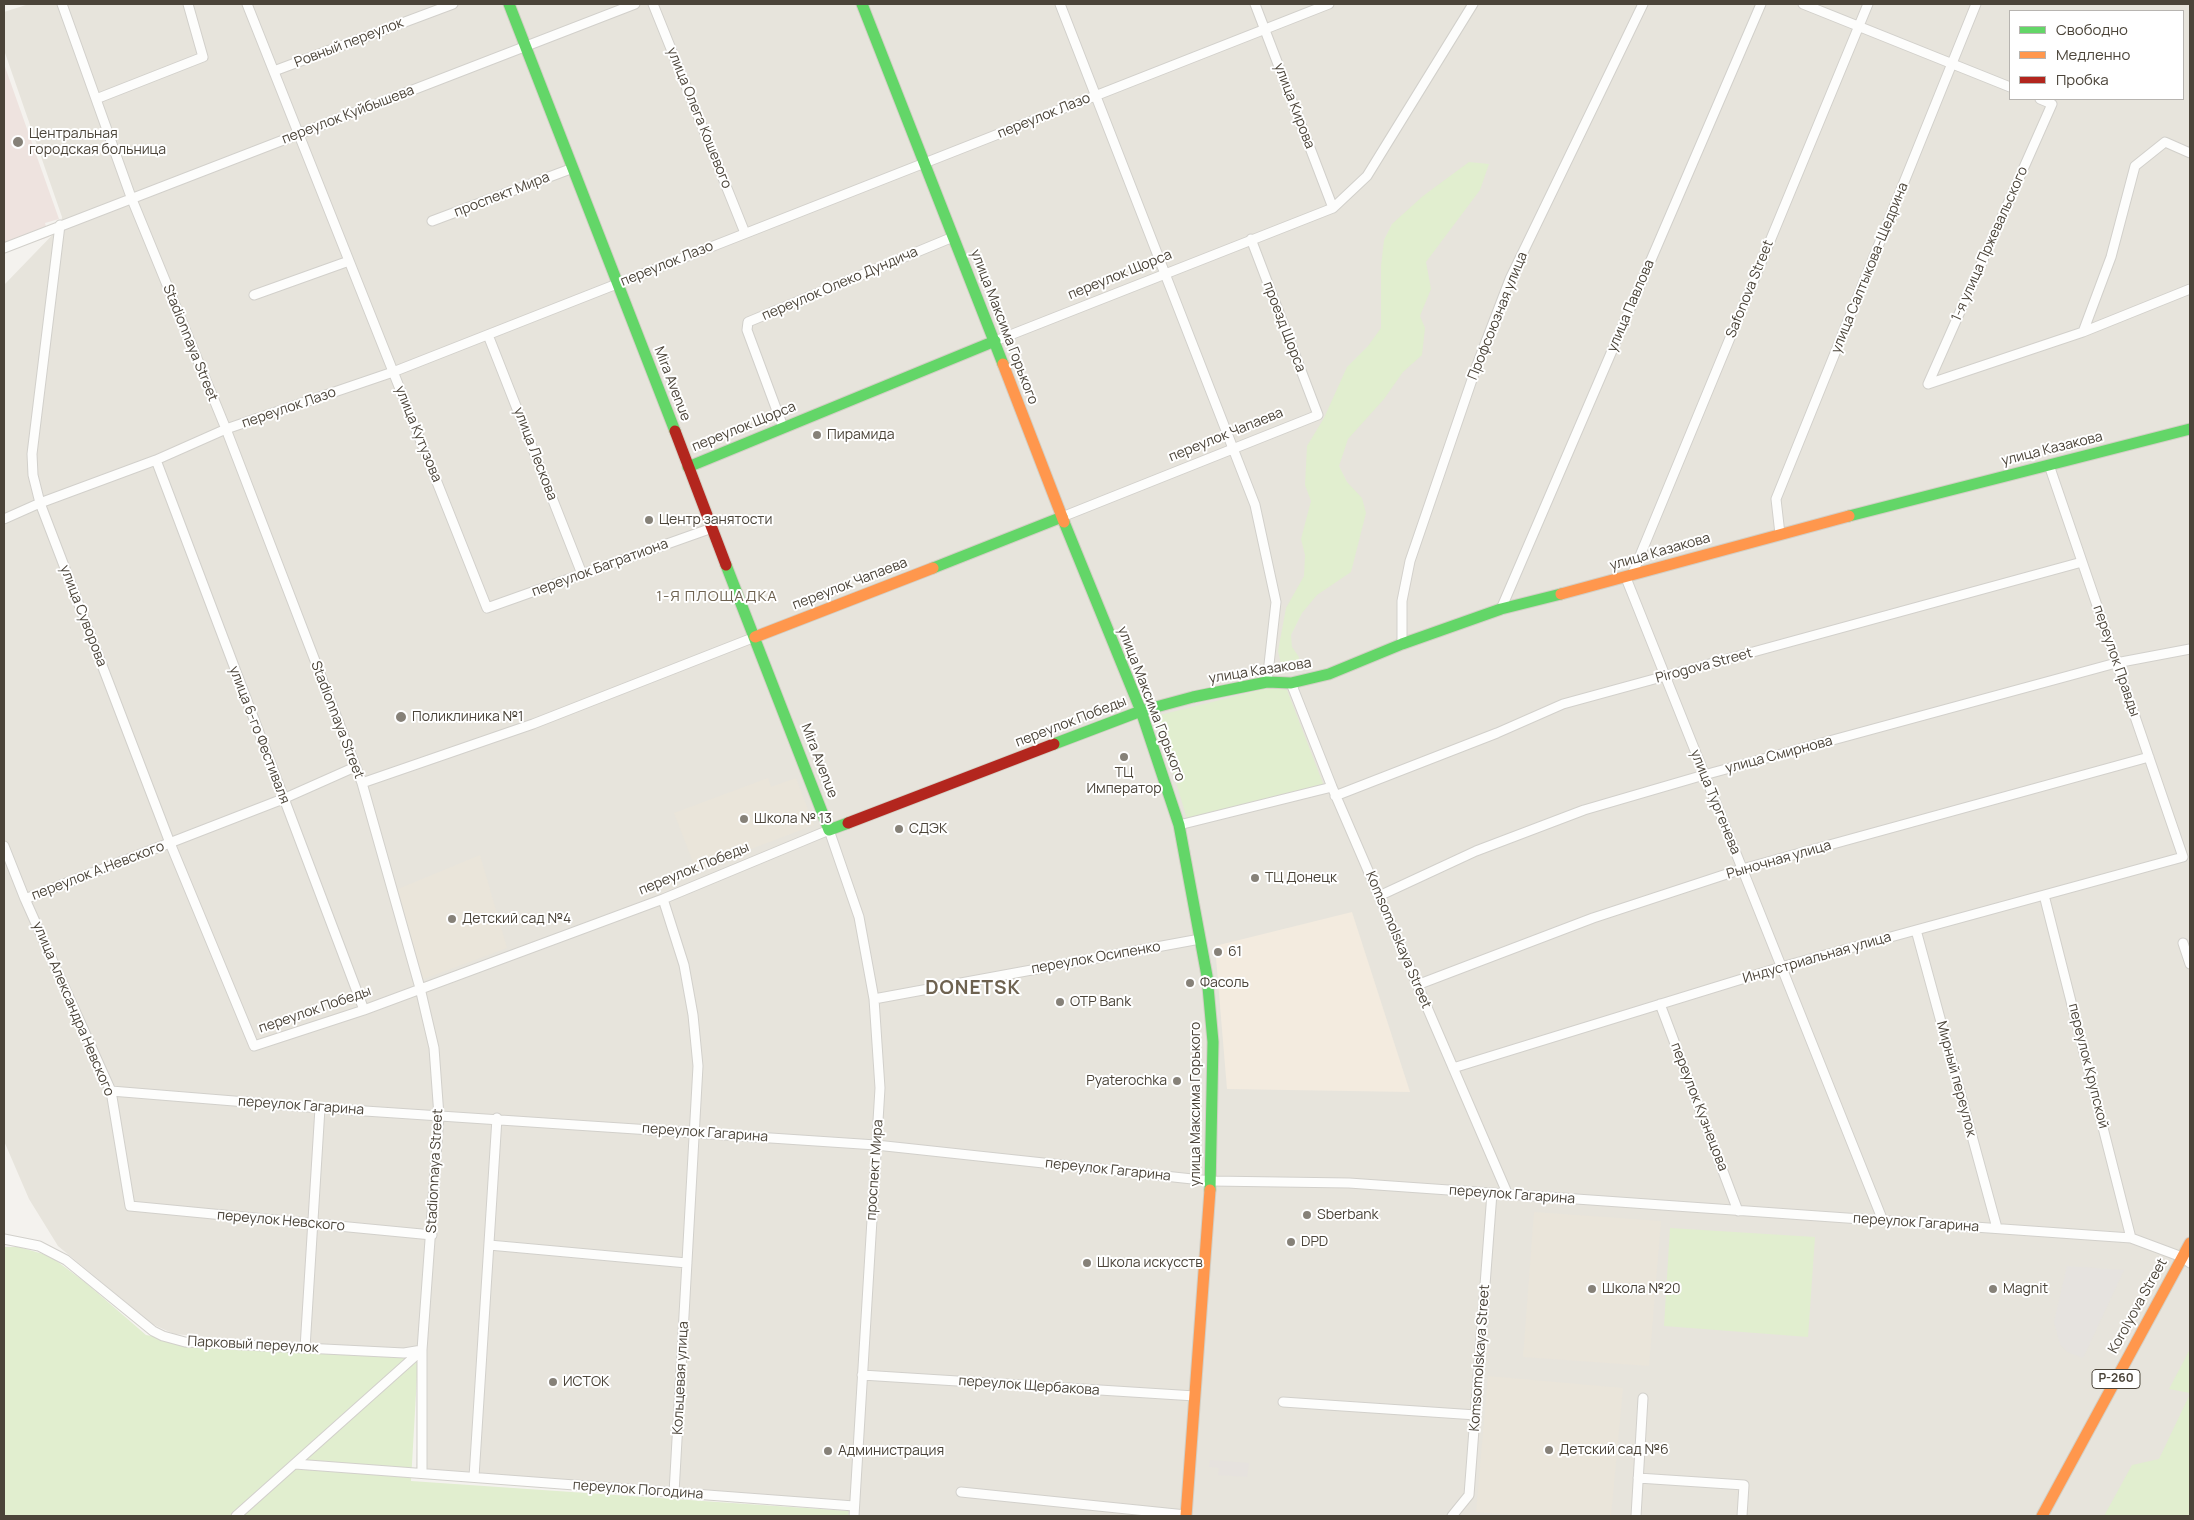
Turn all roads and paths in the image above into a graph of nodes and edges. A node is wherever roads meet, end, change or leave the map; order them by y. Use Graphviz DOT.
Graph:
graph roads {
  1 [pos="62,4"];
  2 [pos="188,4"];
  3 [pos="247,4"];
  4 [pos="453,4"];
  5 [pos="509,4"];
  6 [pos="635,4"];
  7 [pos="653,4"];
  8 [pos="862,4"];
  9 [pos="1060,4"];
  10 [pos="1255,4"];
  11 [pos="1329,4"];
  12 [pos="1472,4"];
  13 [pos="1643,4"];
  14 [pos="1761,4"];
  15 [pos="1803,4"];
  16 [pos="1868,4"];
  17 [pos="1976,4"];
  18 [pos="1859,26"];
  19 [pos="1265,29"];
  20 [pos="526,46"];
  21 [pos="1952,64"];
  22 [pos="274,71"];
  23 [pos="2009,87"];
  24 [pos="1095,96"];
  25 [pos="96,99"];
  26 [pos="2042,100"];
  27 [pos="299,134"];
  28 [pos="2190,153"];
  29 [pos="924,164"];
  30 [pos="573,168"];
  31 [pos="131,198"];
  32 [pos="1333,208"];
  33 [pos="432,221"];
  34 [pos="60,225"];
  35 [pos="745,233"];
  36 [pos="953,236"];
  37 [pos="1251,240"];
  38 [pos="4,248"];
  39 [pos="349,261"];
  40 [pos="1164,273"];
  41 [pos="618,284"];
  42 [pos="2190,289"];
  43 [pos="254,295"];
  44 [pos="2083,332"];
  45 [pos="488,335"];
  46 [pos="994,341"];
  47 [pos="393,372"];
  48 [pos="1318,415"];
  49 [pos="783,428"];
  50 [pos="226,429"];
  51 [pos="2190,429"];
  52 [pos="1233,448"];
  53 [pos="156,460"];
  54 [pos="2049,465"];
  55 [pos="688,467"];
  56 [pos="40,503"];
  57 [pos="1062,517"];
  58 [pos="4,519"];
  59 [pos="712,528"];
  60 [pos="1780,534"];
  61 [pos="2082,562"];
  62 [pos="582,574"];
  63 [pos="1629,576"];
  64 [pos="487,608"];
  65 [pos="1502,608"];
  66 [pos="755,638"];
  67 [pos="1402,644"];
  68 [pos="2190,649"];
  69 [pos="2116,663"];
  70 [pos="1665,676"];
  71 [pos="1267,682"];
  72 [pos="1291,683"];
  73 [pos="1141,711"];
  74 [pos="2148,758"];
  75 [pos="356,767"];
  76 [pos="1704,775"];
  77 [pos="362,783"];
  78 [pos="1332,787"];
  79 [pos="1335,796"];
  80 [pos="284,799"];
  81 [pos="1179,825"];
  82 [pos="829,830"];
  83 [pos="170,843"];
  84 [pos="4,846"];
  85 [pos="2183,857"];
  86 [pos="1742,869"];
  87 [pos="2044,895"];
  88 [pos="1379,896"];
  89 [pos="25,899"];
  90 [pos="664,899"];
  91 [pos="1916,930"];
  92 [pos="1200,939"];
  93 [pos="2183,943"];
  94 [pos="2190,964"];
  95 [pos="1781,967"];
  96 [pos="1417,985"];
  97 [pos="420,988"];
  98 [pos="874,999"];
  99 [pos="1660,1004"];
  100 [pos="364,1010"];
  101 [pos="254,1046"];
  102 [pos="1453,1068"];
  103 [pos="111,1091"];
  104 [pos="320,1108"];
  105 [pos="439,1116"];
  106 [pos="497,1118"];
  107 [pos="695,1132"];
  108 [pos="876,1145"];
  109 [pos="1211,1180"];
  110 [pos="1492,1194"];
  111 [pos="1508,1195"];
  112 [pos="130,1206"];
  113 [pos="1738,1211"];
  114 [pos="1883,1221"];
  115 [pos="312,1224"];
  116 [pos="1997,1228"];
  117 [pos="432,1235"];
  118 [pos="2131,1238"];
  119 [pos="4,1239"];
  120 [pos="2190,1243"];
  121 [pos="488,1245"];
  122 [pos="2186,1260"];
  123 [pos="687,1263"];
  124 [pos="305,1348"];
  125 [pos="422,1350"];
  126 [pos="862,1375"];
  127 [pos="1195,1396"];
  128 [pos="1643,1398"];
  129 [pos="1283,1402"];
  130 [pos="1476,1415"];
  131 [pos="295,1464"];
  132 [pos="422,1473"];
  133 [pos="474,1477"];
  134 [pos="1638,1478"];
  135 [pos="961,1492"];
  136 [pos="674,1493"];
  137 [pos="854,1506"];
  138 [pos="236,1516"];
  139 [pos="854,1516"];
  140 [pos="1186,1516"];
  141 [pos="1452,1516"];
  142 [pos="1636,1516"];
  143 [pos="1742,1516"];
  144 [pos="2042,1516"];
  1 -- 25 [label="street, Stadionnaya Street"];
  2 -- 25 [label="street"];
  3 -- 22 [label="street, улица Кутузова"];
  4 -- 22 [label="street, Ровный переулок"];
  5 -- 20 [label="main road, Mira Avenue"];
  6 -- 20 [label="street, переулок Куйбышева"];
  7 -- 35 [label="street, улица Олега Кошевого"];
  8 -- 29 [label="main road, улица Максима Горького"];
  9 -- 24 [label="street"];
  10 -- 19 [label="street, улица Кирова"];
  11 -- 19 [label="street, переулок Лазо"];
  12 -- 32 [label="street, переулок Щорса"];
  13 -- 67 [label="street, Профсоюзная улица"];
  14 -- 65 [label="street, улица Павлова"];
  15 -- 18 [label="street"];
  16 -- 18 [label="street, Safonova Street"];
  17 -- 21 [label="street, улица Салтыкова-Щедрина"];
  18 -- 21 [label="street"];
  18 -- 63 [label="street, Safonova Street"];
  19 -- 24 [label="street, переулок Лазо"];
  19 -- 32 [label="street, улица Кирова"];
  20 -- 27 [label="street, переулок Куйбышева"];
  20 -- 30 [label="main road, Mira Avenue"];
  21 -- 23 [label="street"];
  21 -- 60 [label="street, улица Салтыкова-Щедрина"];
  22 -- 27 [label="street, улица Кутузова"];
  24 -- 29 [label="street, переулок Лазо"];
  24 -- 40 [label="street"];
  25 -- 31 [label="street, Stadionnaya Street"];
  26 -- 44 [label="street, 1-я улица Пржевальского"];
  27 -- 31 [label="street, переулок Куйбышева"];
  27 -- 39 [label="street, улица Кутузова"];
  28 -- 44 [label="street"];
  29 -- 35 [label="street, переулок Лазо"];
  29 -- 36 [label="main road, улица Максима Горького"];
  30 -- 33 [label="street, проспект Мира"];
  30 -- 41 [label="main road, Mira Avenue"];
  31 -- 34 [label="street, переулок Куйбышева"];
  31 -- 50 [label="street, Stadionnaya Street"];
  32 -- 37 [label="street, переулок Щорса"];
  34 -- 38 [label="street"];
  34 -- 56 [label="street, улица Суворова"];
  35 -- 41 [label="street, переулок Лазо"];
  36 -- 46 [label="main road, улица Максима Горького"];
  36 -- 49 [label="street, переулок Олеко Дундича"];
  37 -- 40 [label="street, переулок Щорса"];
  37 -- 48 [label="street, проезд Щорса"];
  39 -- 43 [label="street"];
  39 -- 47 [label="street, улица Кутузова"];
  40 -- 46 [label="street, переулок Щорса"];
  40 -- 52 [label="street"];
  41 -- 45 [label="street, переулок Лазо"];
  41 -- 55 [label="main road, Mira Avenue"];
  42 -- 44 [label="street"];
  45 -- 47 [label="street, переулок Лазо"];
  45 -- 62 [label="street, улица Лескова"];
  46 -- 49 [label="main road, переулок Щорса"];
  46 -- 57 [label="main road, улица Максима Горького"];
  47 -- 50 [label="street, переулок Лазо"];
  47 -- 64 [label="street, улица Кутузова"];
  48 -- 52 [label="street, переулок Чапаева"];
  49 -- 55 [label="main road, переулок Щорса"];
  50 -- 53 [label="street, переулок Лазо"];
  50 -- 75 [label="street, Stadionnaya Street"];
  51 -- 54 [label="main road, улица Казакова"];
  52 -- 57 [label="street, переулок Чапаева"];
  52 -- 71 [label="street"];
  53 -- 56 [label="street, переулок Лазо"];
  53 -- 80 [label="street, улица 6-го Фестиваля"];
  54 -- 60 [label="main road, улица Казакова"];
  54 -- 61 [label="street, переулок Правды"];
  55 -- 59 [label="main road, Mira Avenue"];
  56 -- 58 [label="street, переулок Лазо"];
  56 -- 83 [label="street, улица Суворова"];
  57 -- 66 [label="main road, переулок Чапаева"];
  57 -- 73 [label="main road, улица Максима Горького"];
  59 -- 62 [label="street, переулок Багратиона"];
  59 -- 66 [label="main road, Mira Avenue"];
  60 -- 63 [label="main road, улица Казакова"];
  61 -- 69 [label="street, переулок Правды"];
  61 -- 70 [label="street, Pirogova Street"];
  62 -- 64 [label="street, переулок Багратиона"];
  63 -- 65 [label="main road, улица Казакова"];
  63 -- 70 [label="street, улица Тургенева"];
  65 -- 67 [label="main road, улица Казакова"];
  66 -- 77 [label="street, переулок Чапаева"];
  66 -- 82 [label="main road, Mira Avenue"];
  67 -- 72 [label="main road, улица Казакова"];
  68 -- 69 [label="street, улица Смирнова"];
  69 -- 74 [label="street, переулок Правды"];
  69 -- 76 [label="street, улица Смирнова"];
  70 -- 76 [label="street, улица Тургенева"];
  70 -- 79 [label="street, Pirogova Street"];
  71 -- 72 [label="main road, улица Казакова"];
  71 -- 73 [label="main road, улица Казакова"];
  72 -- 78 [label="street, Komsomolskaya Street"];
  73 -- 81 [label="main road, улица Максима Горького"];
  73 -- 82 [label="main road, переулок Победы"];
  74 -- 85 [label="street, переулок Правды"];
  74 -- 86 [label="street, Рыночная улица"];
  75 -- 77 [label="street, Stadionnaya Street"];
  75 -- 80 [label="street, переулок А.Невского"];
  76 -- 86 [label="street, улица Тургенева"];
  76 -- 88 [label="street, улица Смирнова"];
  77 -- 97 [label="street, Stadionnaya Street"];
  78 -- 79 [label="street, Komsomolskaya Street"];
  78 -- 81 [label="street"];
  79 -- 88 [label="street, Komsomolskaya Street"];
  80 -- 83 [label="street, переулок А.Невского"];
  80 -- 100 [label="street, улица 6-го Фестиваля"];
  81 -- 92 [label="main road, улица Максима Горького"];
  82 -- 90 [label="street, переулок Победы"];
  82 -- 98 [label="street, проспект Мира"];
  83 -- 89 [label="street, переулок А.Невского"];
  83 -- 101 [label="street, улица Суворова"];
  84 -- 89 [label="street, улица Александра Невского"];
  85 -- 87 [label="street, Индустриальная улица"];
  86 -- 95 [label="street, улица Тургенева"];
  86 -- 96 [label="street, Рыночная улица"];
  87 -- 91 [label="street, Индустриальная улица"];
  87 -- 118 [label="street, переулок Крупской"];
  88 -- 96 [label="street, Komsomolskaya Street"];
  89 -- 103 [label="street, улица Александра Невского"];
  90 -- 97 [label="street, переулок Победы"];
  90 -- 107 [label="street, Кольцевая улица"];
  91 -- 95 [label="street, Индустриальная улица"];
  91 -- 116 [label="street, Мирный переулок"];
  92 -- 98 [label="street, переулок Осипенко"];
  92 -- 109 [label="main road, улица Максима Горького"];
  93 -- 94 [label="street"];
  95 -- 99 [label="street, Индустриальная улица"];
  95 -- 114 [label="street, улица Тургенева"];
  96 -- 102 [label="street, Komsomolskaya Street"];
  97 -- 100 [label="street, переулок Победы"];
  97 -- 105 [label="street, Stadionnaya Street"];
  98 -- 108 [label="street, проспект Мира"];
  99 -- 102 [label="street, Индустриальная улица"];
  99 -- 113 [label="street, переулок Кузнецова"];
  100 -- 101 [label="street, переулок Победы"];
  102 -- 111 [label="street, Komsomolskaya Street"];
  103 -- 104 [label="street, переулок Гагарина"];
  103 -- 112 [label="street, улица Александра Невского"];
  104 -- 105 [label="street, переулок Гагарина"];
  104 -- 115 [label="street"];
  105 -- 106 [label="street, переулок Гагарина"];
  105 -- 117 [label="street, Stadionnaya Street"];
  106 -- 107 [label="street, переулок Гагарина"];
  106 -- 121 [label="street"];
  107 -- 108 [label="street, переулок Гагарина"];
  107 -- 123 [label="street, Кольцевая улица"];
  108 -- 109 [label="street, переулок Гагарина"];
  108 -- 126 [label="street, проспект Мира"];
  109 -- 110 [label="street, переулок Гагарина"];
  109 -- 127 [label="main road, улица Максима Горького"];
  110 -- 111 [label="street, переулок Гагарина"];
  110 -- 130 [label="street, Komsomolskaya Street"];
  111 -- 113 [label="street, переулок Гагарина"];
  112 -- 115 [label="street, переулок Невского"];
  113 -- 114 [label="street, переулок Гагарина"];
  114 -- 116 [label="street, переулок Гагарина"];
  115 -- 117 [label="street, переулок Невского"];
  115 -- 124 [label="street"];
  116 -- 118 [label="street, переулок Гагарина"];
  117 -- 125 [label="street, Stadionnaya Street"];
  118 -- 122 [label="street, переулок Гагарина"];
  119 -- 124 [label="street, Парковый переулок"];
  120 -- 122 [label="main road, Korolyova Street / Р-260"];
  121 -- 123 [label="street"];
  121 -- 133 [label="street"];
  122 -- 144 [label="main road, Korolyova Street / Р-260"];
  123 -- 136 [label="street, Кольцевая улица"];
  124 -- 125 [label="street, Парковый переулок"];
  125 -- 131 [label="street"];
  125 -- 132 [label="street, Stadionnaya Street"];
  126 -- 127 [label="street, переулок Щербакова"];
  126 -- 137 [label="street, проспект Мира"];
  127 -- 140 [label="main road, улица Максима Горького"];
  128 -- 134 [label="street"];
  129 -- 130 [label="street"];
  130 -- 141 [label="street, Komsomolskaya Street"];
  131 -- 132 [label="street, переулок Погодина"];
  131 -- 138 [label="street"];
  132 -- 133 [label="street, переулок Погодина"];
  133 -- 136 [label="street, переулок Погодина"];
  134 -- 142 [label="street"];
  134 -- 143 [label="street"];
  135 -- 140 [label="street"];
  136 -- 137 [label="street, переулок Погодина"];
  137 -- 139 [label="street, проспект Мира"];
}
